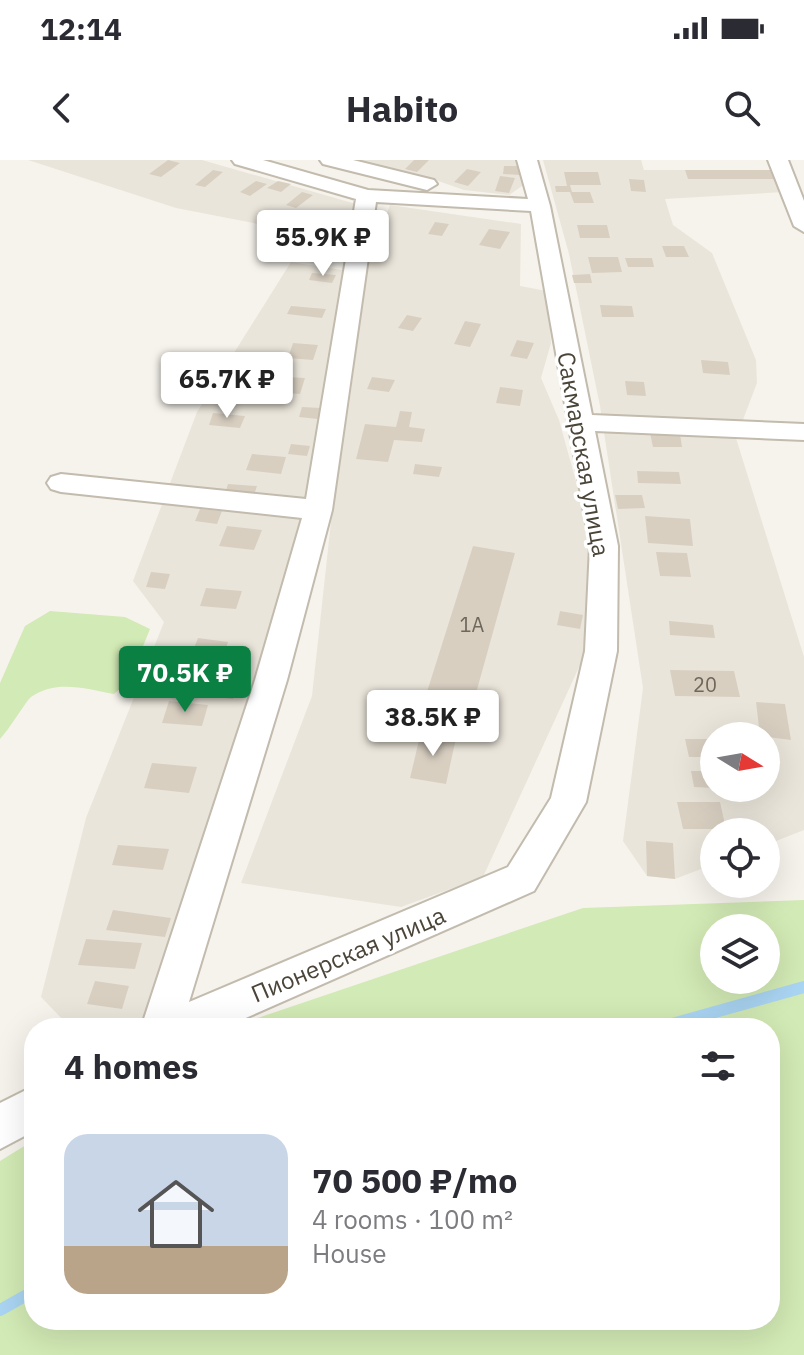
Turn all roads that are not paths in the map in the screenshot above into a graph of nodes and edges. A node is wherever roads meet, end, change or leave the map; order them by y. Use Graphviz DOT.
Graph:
graph roads {
  1 [pos="242,160"];
  2 [pos="330,160"];
  3 [pos="527,160"];
  4 [pos="778,160"];
  5 [pos="367,196"];
  6 [pos="469,200"];
  7 [pos="540,206"];
  8 [pos="804,226"];
  9 [pos="581,422"];
  10 [pos="804,432"];
  11 [pos="61,483"];
  12 [pos="318,510"];
  13 [pos="521,879"];
  14 [pos="164,1018"];
  15 [pos="199,1018"];
  16 [pos="24,1113"];
  17 [pos="0,1127"];
  1 -- 5 [label="street"];
  2 -- 6 [label="street"];
  3 -- 7 [label="street, Сакмарская улица"];
  4 -- 8 [label="street"];
  5 -- 6 [label="street"];
  5 -- 12 [label="street"];
  6 -- 7 [label="street"];
  7 -- 9 [label="street, Сакмарская улица"];
  9 -- 10 [label="street"];
  9 -- 13 [label="street, Сакмарская улица"];
  11 -- 12 [label="street"];
  12 -- 14 [label="street"];
  13 -- 15 [label="street, Пионерская улица"];
  16 -- 17 [label="street"];
}
